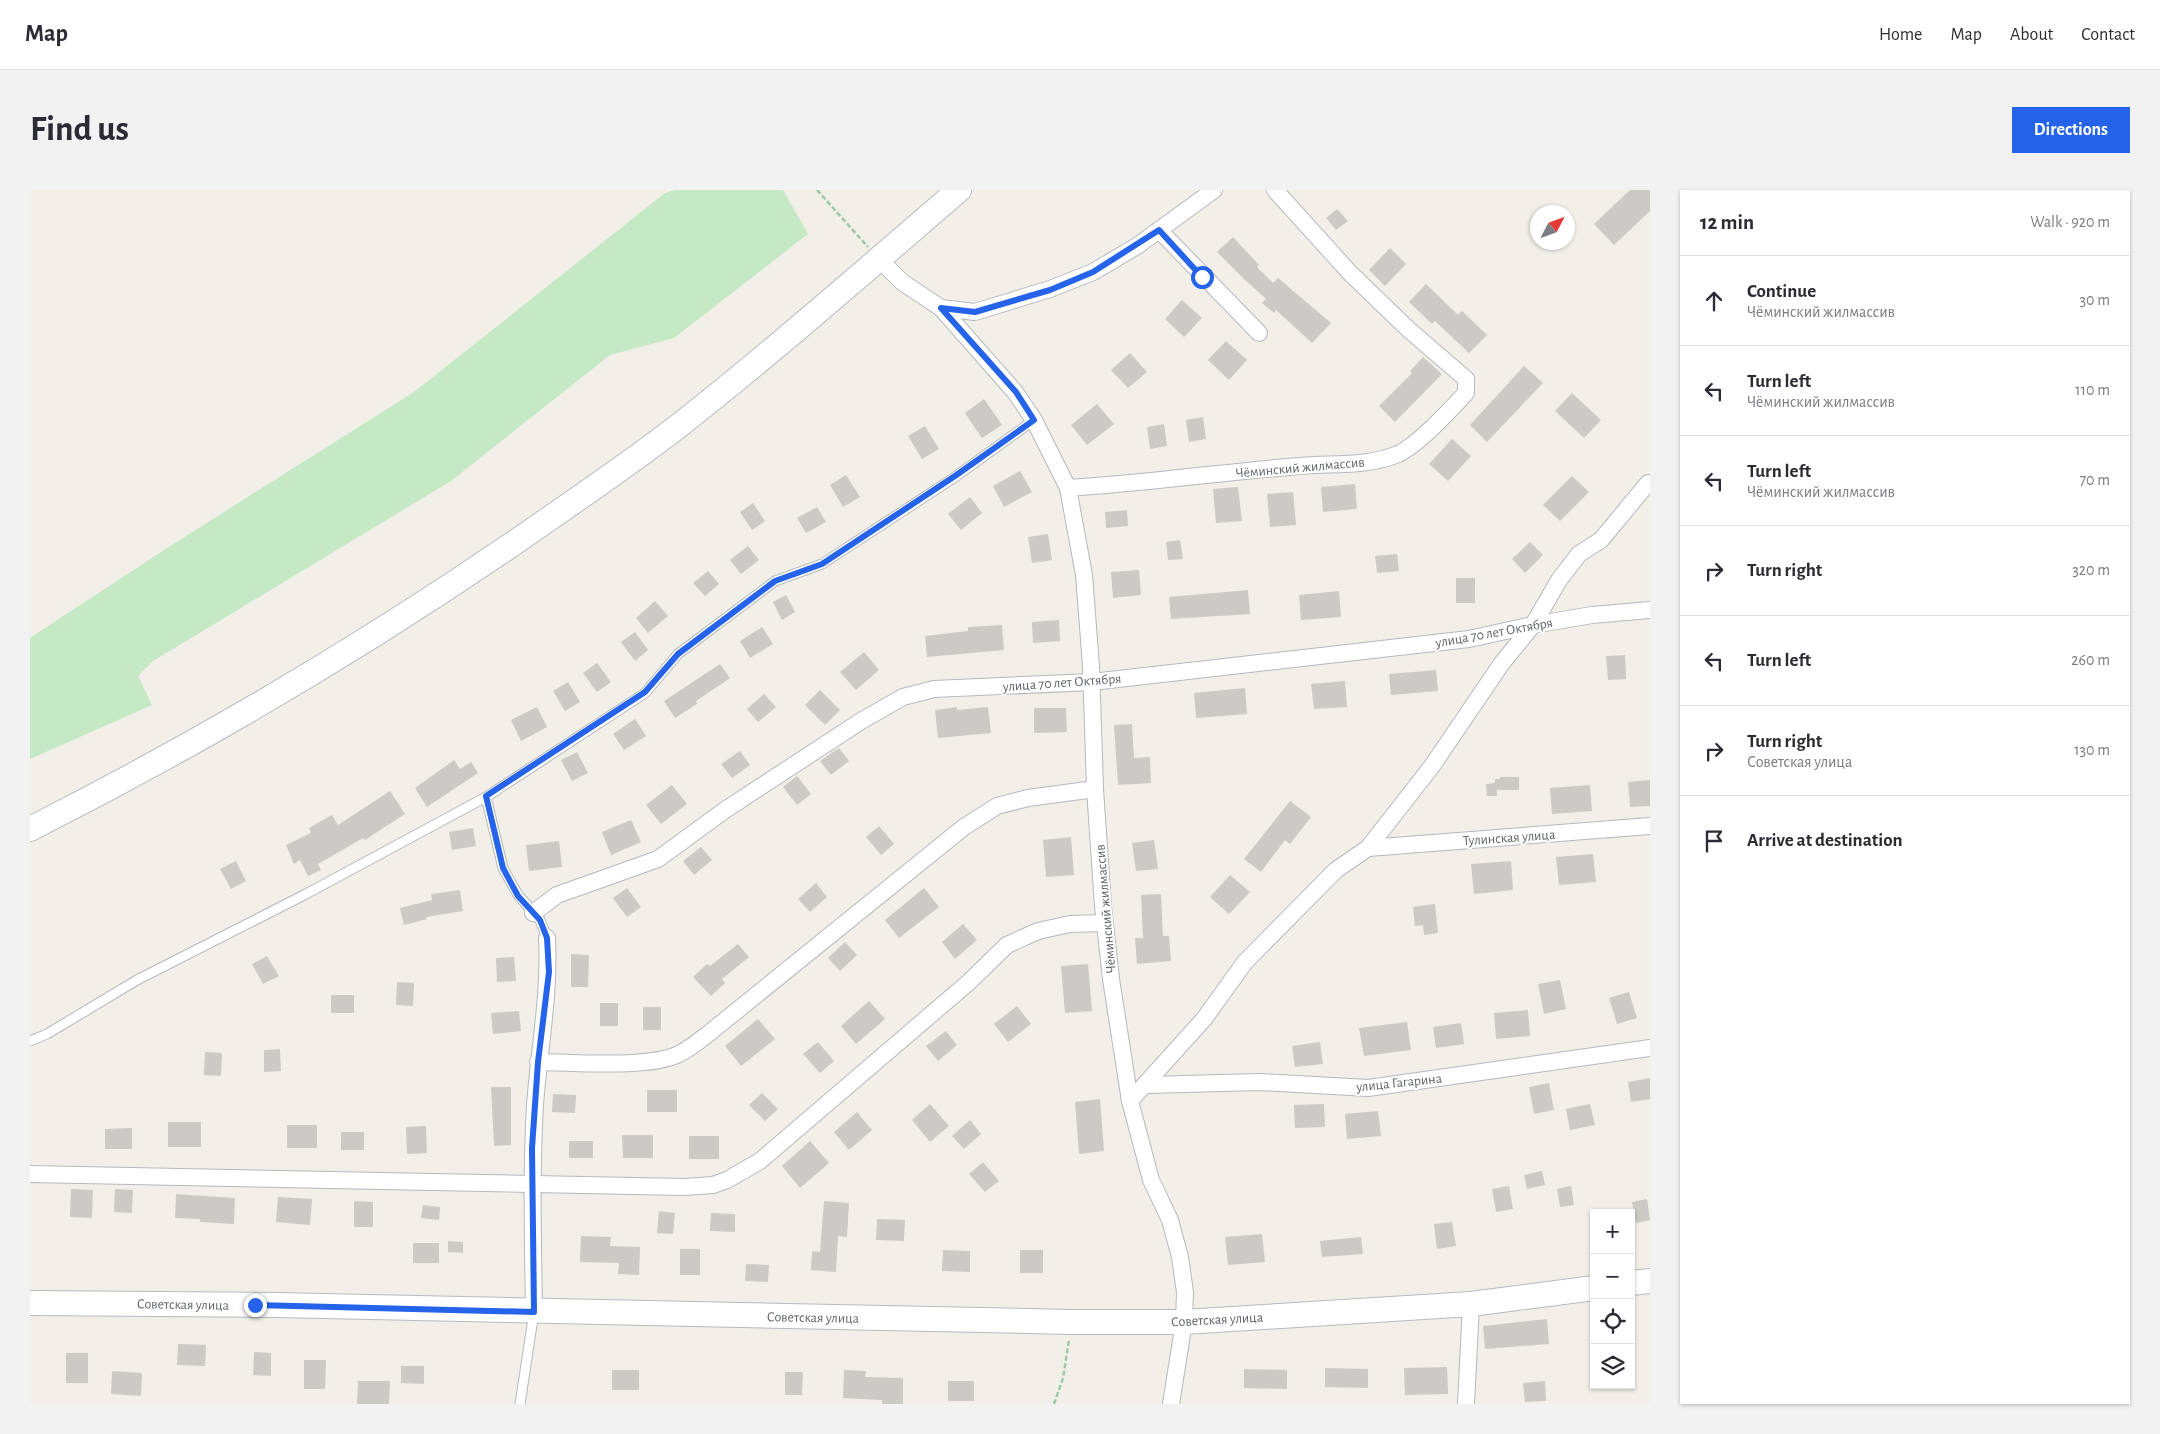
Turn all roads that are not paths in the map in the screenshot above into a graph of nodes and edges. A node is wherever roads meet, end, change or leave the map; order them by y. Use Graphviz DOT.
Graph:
graph roads {
  1 [pos="959,190"];
  2 [pos="1214,190"];
  3 [pos="1276,190"];
  4 [pos="1159,230"];
  5 [pos="879,259"];
  6 [pos="941,308"];
  7 [pos="1259,333"];
  8 [pos="1034,420"];
  9 [pos="1648,483"];
  10 [pos="1068,488"];
  11 [pos="1650,610"];
  12 [pos="1533,625"];
  13 [pos="1092,682"];
  14 [pos="1095,789"];
  15 [pos="486,796"];
  16 [pos="1650,826"];
  17 [pos="30,829"];
  18 [pos="1368,848"];
  19 [pos="533,914"];
  20 [pos="1104,923"];
  21 [pos="547,938"];
  22 [pos="30,1041"];
  23 [pos="1650,1048"];
  24 [pos="538,1062"];
  25 [pos="1147,1085"];
  26 [pos="1130,1101"];
  27 [pos="30,1174"];
  28 [pos="532,1185"];
  29 [pos="1650,1281"];
  30 [pos="1635,1283"];
  31 [pos="1590,1289"];
  32 [pos="1470,1304"];
  33 [pos="30,1306"];
  34 [pos="534,1312"];
  35 [pos="1184,1322"];
  36 [pos="520,1404"];
  37 [pos="1171,1404"];
  38 [pos="1466,1404"];
  1 -- 5 [label="main road"];
  2 -- 4 [label="street, Чёминский жилмассив"];
  3 -- 10 [label="street, Чёминский жилмассив"];
  4 -- 6 [label="street, Чёминский жилмассив"];
  4 -- 7 [label="street"];
  5 -- 6 [label="street, Чёминский жилмассив"];
  5 -- 17 [label="main road"];
  6 -- 8 [label="street, Чёминский жилмассив"];
  8 -- 10 [label="street, Чёминский жилмассив"];
  8 -- 15 [label="lane"];
  9 -- 12 [label="street"];
  10 -- 13 [label="street, Чёминский жилмассив"];
  11 -- 12 [label="street, улица 70 лет Октября"];
  12 -- 13 [label="street, улица 70 лет Октября"];
  12 -- 18 [label="street"];
  13 -- 14 [label="street, Чёминский жилмассив"];
  13 -- 19 [label="street, улица 70 лет Октября"];
  14 -- 20 [label="street, Чёминский жилмассив"];
  14 -- 24 [label="street"];
  15 -- 19 [label="lane"];
  15 -- 22 [label="lane"];
  16 -- 18 [label="street, Тулинская улица"];
  18 -- 25 [label="street"];
  19 -- 21 [label="lane"];
  20 -- 26 [label="street, Чёминский жилмассив"];
  20 -- 28 [label="street"];
  21 -- 24 [label="street"];
  23 -- 25 [label="street, улица Гагарина"];
  24 -- 28 [label="street"];
  25 -- 26 [label="street"];
  26 -- 35 [label="street, Чёминский жилмассив"];
  27 -- 28 [label="street"];
  28 -- 34 [label="street"];
  29 -- 30 [label="main road"];
  31 -- 32 [label="main road, Советская улица"];
  32 -- 35 [label="main road, Советская улица"];
  32 -- 38 [label="street"];
  33 -- 34 [label="main road, Советская улица"];
  34 -- 35 [label="main road, Советская улица"];
  34 -- 36 [label="lane"];
  35 -- 37 [label="street, Чёминский жилмассив"];
}
